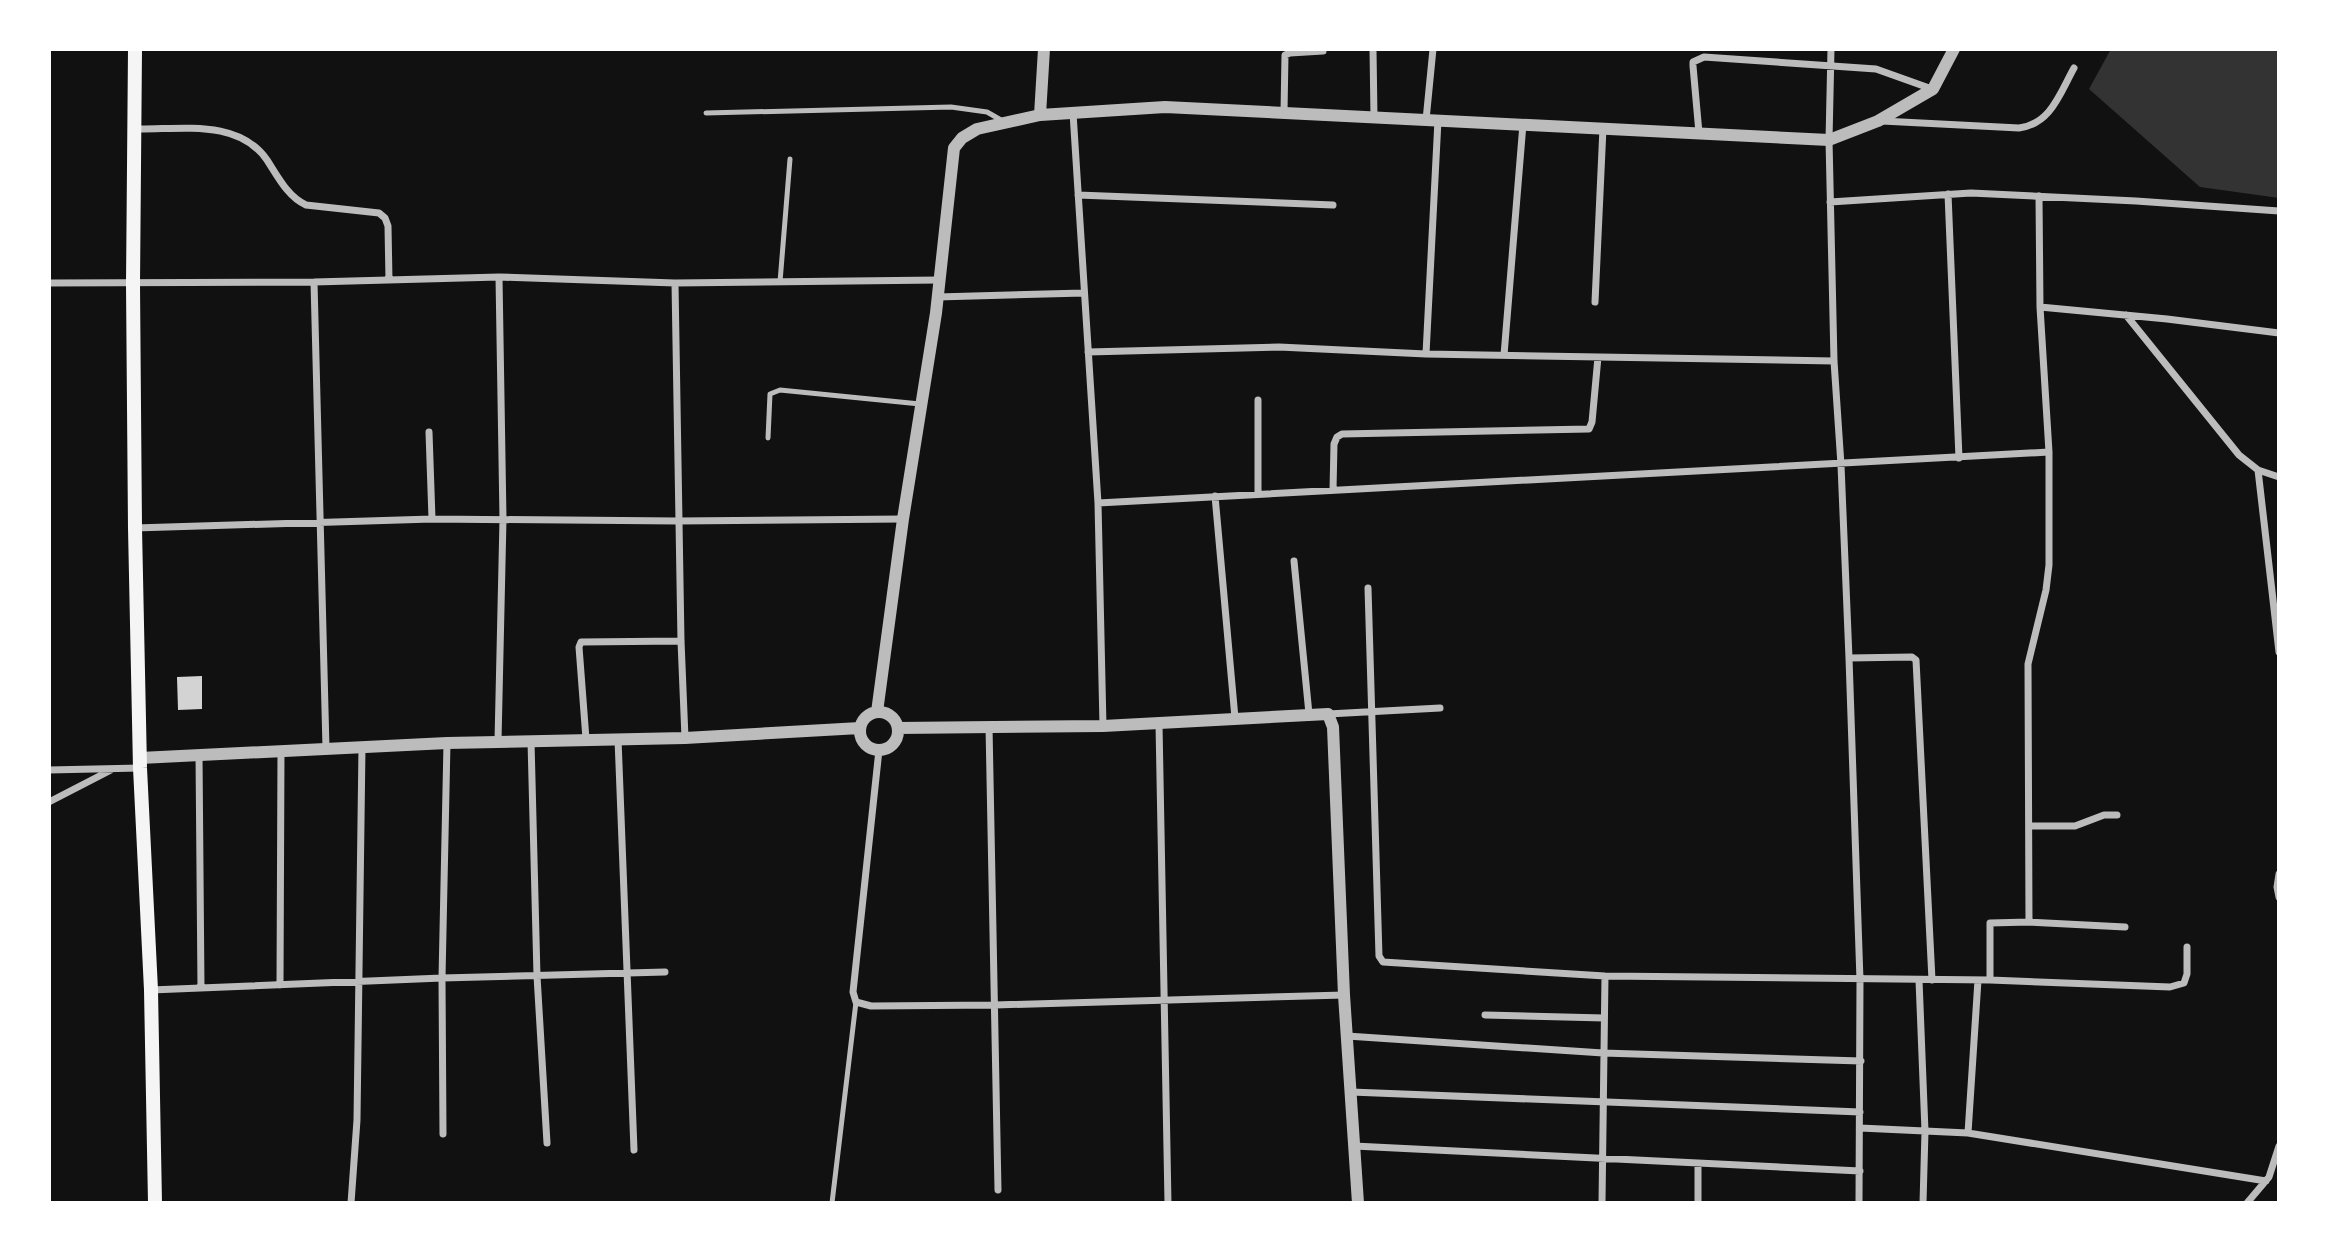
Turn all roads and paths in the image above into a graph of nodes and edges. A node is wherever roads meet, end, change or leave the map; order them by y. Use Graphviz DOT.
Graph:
graph roads {
  1 [pos="135,49"];
  2 [pos="1044,49"];
  3 [pos="1373,49"];
  4 [pos="1433,49"];
  5 [pos="1727,49"];
  6 [pos="1831,49"];
  7 [pos="1954,49"];
  8 [pos="1323,51"];
  9 [pos="1726,59"];
  10 [pos="1830,68"];
  11 [pos="2074,68"];
  12 [pos="1933,89"];
  13 [pos="1284,112"];
  14 [pos="706,113"];
  15 [pos="1073,113"];
  16 [pos="1040,115"];
  17 [pos="1374,117"];
  18 [pos="1432,120"];
  19 [pos="1878,121"];
  20 [pos="1005,123"];
  21 [pos="1523,124"];
  22 [pos="1603,128"];
  23 [pos="135,129"];
  24 [pos="1699,133"];
  25 [pos="1829,140"];
  26 [pos="790,159"];
  27 [pos="1948,194"];
  28 [pos="1078,195"];
  29 [pos="2039,196"];
  30 [pos="1830,202"];
  31 [pos="1334,205"];
  32 [pos="2279,211"];
  33 [pos="499,277"];
  34 [pos="389,280"];
  35 [pos="939,280"];
  36 [pos="314,282"];
  37 [pos="780,282"];
  38 [pos="675,283"];
  39 [pos="49,284"];
  40 [pos="133,284"];
  41 [pos="1084,293"];
  42 [pos="937,298"];
  43 [pos="1595,302"];
  44 [pos="2040,307"];
  45 [pos="2126,315"];
  46 [pos="2279,333"];
  47 [pos="1088,352"];
  48 [pos="1426,354"];
  49 [pos="1504,355"];
  50 [pos="1598,357"];
  51 [pos="1834,361"];
  52 [pos="1258,400"];
  53 [pos="921,404"];
  54 [pos="429,432"];
  55 [pos="768,438"];
  56 [pos="2049,453"];
  57 [pos="1959,458"];
  58 [pos="1841,465"];
  59 [pos="2258,470"];
  60 [pos="2279,477"];
  61 [pos="1333,490"];
  62 [pos="1258,494"];
  63 [pos="1214,496"];
  64 [pos="1098,503"];
  65 [pos="432,519"];
  66 [pos="503,519"];
  67 [pos="903,519"];
  68 [pos="678,521"];
  69 [pos="321,522"];
  70 [pos="135,528"];
  71 [pos="1294,561"];
  72 [pos="1368,587"];
  73 [pos="681,641"];
  74 [pos="2279,652"];
  75 [pos="1849,658"];
  76 [pos="1440,708"];
  77 [pos="1373,711"];
  78 [pos="877,712"];
  79 [pos="1309,714"];
  80 [pos="1328,715"];
  81 [pos="1234,718"];
  82 [pos="1159,724"];
  83 [pos="989,726"];
  84 [pos="1103,726"];
  85 [pos="860,728"];
  86 [pos="898,728"];
  87 [pos="618,738"];
  88 [pos="685,738"];
  89 [pos="586,739"];
  90 [pos="498,741"];
  91 [pos="531,741"];
  92 [pos="447,743"];
  93 [pos="362,746"];
  94 [pos="326,748"];
  95 [pos="281,750"];
  96 [pos="879,750"];
  97 [pos="199,754"];
  98 [pos="140,763"];
  99 [pos="113,769"];
  100 [pos="49,770"];
  101 [pos="49,802"];
  102 [pos="2117,815"];
  103 [pos="2029,826"];
  104 [pos="2279,874"];
  105 [pos="2279,897"];
  106 [pos="2029,922"];
  107 [pos="2125,927"];
  108 [pos="2187,947"];
  109 [pos="665,972"];
  110 [pos="627,973"];
  111 [pos="537,976"];
  112 [pos="1605,976"];
  113 [pos="442,978"];
  114 [pos="1860,980"];
  115 [pos="1919,980"];
  116 [pos="1932,980"];
  117 [pos="1978,980"];
  118 [pos="1990,980"];
  119 [pos="360,982"];
  120 [pos="280,985"];
  121 [pos="201,988"];
  122 [pos="151,990"];
  123 [pos="1344,995"];
  124 [pos="1166,1000"];
  125 [pos="856,1002"];
  126 [pos="995,1006"];
  127 [pos="1485,1014"];
  128 [pos="1604,1018"];
  129 [pos="1347,1036"];
  130 [pos="1603,1053"];
  131 [pos="1861,1061"];
  132 [pos="1351,1092"];
  133 [pos="1602,1102"];
  134 [pos="1860,1112"];
  135 [pos="1860,1128"];
  136 [pos="1925,1131"];
  137 [pos="1968,1133"];
  138 [pos="443,1134"];
  139 [pos="547,1143"];
  140 [pos="1354,1146"];
  141 [pos="2279,1146"];
  142 [pos="634,1150"];
  143 [pos="1604,1159"];
  144 [pos="1698,1164"];
  145 [pos="1860,1171"];
  146 [pos="2279,1178"];
  147 [pos="2267,1180"];
  148 [pos="998,1190"];
  149 [pos="155,1203"];
  150 [pos="351,1203"];
  151 [pos="832,1203"];
  152 [pos="1168,1203"];
  153 [pos="1358,1203"];
  154 [pos="1602,1203"];
  155 [pos="1698,1203"];
  156 [pos="1859,1203"];
  157 [pos="1923,1203"];
  158 [pos="2247,1203"];
  1 -- 23 [label="main road"];
  2 -- 16 [label="street"];
  3 -- 17 [label="street"];
  4 -- 18 [label="street"];
  5 -- 9 [label="street"];
  6 -- 10 [label="street"];
  7 -- 12 [label="street"];
  8 -- 13 [label="street"];
  9 -- 10 [label="street"];
  9 -- 24 [label="street"];
  10 -- 12 [label="street"];
  10 -- 25 [label="street"];
  11 -- 19 [label="street"];
  12 -- 19 [label="street"];
  13 -- 15 [label="street"];
  13 -- 17 [label="street"];
  14 -- 20 [label="lane"];
  15 -- 16 [label="street"];
  15 -- 28 [label="street"];
  16 -- 20 [label="street"];
  17 -- 18 [label="street"];
  18 -- 21 [label="street"];
  18 -- 48 [label="street"];
  19 -- 25 [label="street"];
  20 -- 35 [label="street"];
  21 -- 22 [label="street"];
  21 -- 49 [label="street"];
  22 -- 24 [label="street"];
  22 -- 43 [label="street"];
  23 -- 34 [label="street"];
  23 -- 40 [label="main road"];
  24 -- 25 [label="street"];
  25 -- 30 [label="street"];
  26 -- 37 [label="lane"];
  27 -- 29 [label="street"];
  27 -- 30 [label="street"];
  27 -- 57 [label="street"];
  28 -- 31 [label="street"];
  28 -- 41 [label="street"];
  29 -- 32 [label="street"];
  29 -- 44 [label="street"];
  30 -- 51 [label="street"];
  33 -- 34 [label="street"];
  33 -- 38 [label="street"];
  33 -- 66 [label="street"];
  34 -- 36 [label="street"];
  35 -- 37 [label="street"];
  35 -- 42 [label="street"];
  36 -- 40 [label="street"];
  36 -- 69 [label="street"];
  37 -- 38 [label="street"];
  38 -- 68 [label="street"];
  39 -- 40 [label="street"];
  40 -- 70 [label="main road"];
  41 -- 42 [label="street"];
  41 -- 47 [label="street"];
  42 -- 53 [label="street"];
  44 -- 45 [label="street"];
  44 -- 56 [label="street"];
  45 -- 46 [label="street"];
  45 -- 59 [label="street"];
  47 -- 48 [label="street"];
  47 -- 64 [label="street"];
  48 -- 49 [label="street"];
  49 -- 50 [label="street"];
  50 -- 51 [label="street"];
  50 -- 61 [label="street"];
  51 -- 58 [label="street"];
  52 -- 62 [label="street"];
  53 -- 55 [label="lane"];
  53 -- 67 [label="street"];
  54 -- 65 [label="street"];
  56 -- 57 [label="street"];
  56 -- 103 [label="street"];
  57 -- 58 [label="street"];
  58 -- 61 [label="street"];
  58 -- 75 [label="street"];
  59 -- 60 [label="street"];
  59 -- 74 [label="street"];
  61 -- 62 [label="street"];
  62 -- 63 [label="street"];
  63 -- 64 [label="street"];
  63 -- 81 [label="street"];
  64 -- 84 [label="street"];
  65 -- 66 [label="street"];
  65 -- 69 [label="street"];
  66 -- 68 [label="street"];
  66 -- 90 [label="street"];
  67 -- 68 [label="street"];
  67 -- 78 [label="street"];
  68 -- 73 [label="street"];
  69 -- 70 [label="street"];
  69 -- 94 [label="street"];
  70 -- 98 [label="main road"];
  71 -- 79 [label="street"];
  72 -- 77 [label="street"];
  73 -- 88 [label="street"];
  73 -- 89 [label="street"];
  75 -- 114 [label="street"];
  75 -- 116 [label="street"];
  76 -- 77 [label="street"];
  77 -- 80 [label="street"];
  77 -- 112 [label="street"];
  78 -- 85 [label="street"];
  78 -- 86 [label="street"];
  79 -- 80 [label="street"];
  79 -- 81 [label="street"];
  80 -- 123 [label="street"];
  81 -- 82 [label="street"];
  82 -- 84 [label="street"];
  82 -- 124 [label="street"];
  83 -- 84 [label="street"];
  83 -- 86 [label="street"];
  83 -- 126 [label="street"];
  85 -- 88 [label="street"];
  85 -- 96 [label="street"];
  86 -- 96 [label="street"];
  87 -- 88 [label="street"];
  87 -- 89 [label="street"];
  87 -- 110 [label="street"];
  89 -- 91 [label="street"];
  90 -- 91 [label="street"];
  90 -- 92 [label="street"];
  91 -- 111 [label="street"];
  92 -- 93 [label="street"];
  92 -- 113 [label="street"];
  93 -- 94 [label="street"];
  93 -- 119 [label="street"];
  94 -- 95 [label="street"];
  95 -- 97 [label="street"];
  95 -- 120 [label="street"];
  96 -- 125 [label="street"];
  97 -- 98 [label="street"];
  97 -- 121 [label="street"];
  98 -- 99 [label="street"];
  98 -- 122 [label="main road"];
  99 -- 100 [label="street"];
  99 -- 101 [label="street"];
  102 -- 103 [label="street"];
  103 -- 106 [label="street"];
  104 -- 105 [label="street"];
  106 -- 107 [label="street"];
  106 -- 118 [label="street"];
  108 -- 118 [label="street"];
  109 -- 110 [label="street"];
  110 -- 111 [label="street"];
  110 -- 142 [label="street"];
  111 -- 113 [label="street"];
  111 -- 139 [label="street"];
  112 -- 114 [label="street"];
  112 -- 128 [label="street"];
  113 -- 119 [label="street"];
  113 -- 138 [label="street"];
  114 -- 115 [label="street"];
  114 -- 131 [label="street"];
  115 -- 116 [label="street"];
  115 -- 136 [label="street"];
  116 -- 117 [label="street"];
  117 -- 118 [label="street"];
  117 -- 137 [label="street"];
  119 -- 120 [label="street"];
  119 -- 150 [label="street"];
  120 -- 121 [label="street"];
  121 -- 122 [label="street"];
  122 -- 149 [label="main road"];
  123 -- 124 [label="street"];
  123 -- 129 [label="street"];
  124 -- 126 [label="street"];
  124 -- 152 [label="street"];
  125 -- 126 [label="street"];
  125 -- 151 [label="lane"];
  126 -- 148 [label="street"];
  127 -- 128 [label="street"];
  128 -- 130 [label="street"];
  129 -- 130 [label="street"];
  129 -- 132 [label="street"];
  130 -- 131 [label="street"];
  130 -- 133 [label="street"];
  131 -- 134 [label="street"];
  132 -- 133 [label="street"];
  132 -- 140 [label="street"];
  133 -- 134 [label="street"];
  133 -- 143 [label="street"];
  134 -- 135 [label="street"];
  135 -- 136 [label="street"];
  135 -- 145 [label="street"];
  136 -- 137 [label="street"];
  136 -- 157 [label="street"];
  137 -- 147 [label="street"];
  140 -- 143 [label="street"];
  140 -- 153 [label="street"];
  141 -- 147 [label="street"];
  143 -- 144 [label="street"];
  143 -- 154 [label="street"];
  144 -- 145 [label="street"];
  144 -- 155 [label="street"];
  145 -- 156 [label="street"];
  146 -- 147 [label="street"];
  147 -- 158 [label="street"];
}
